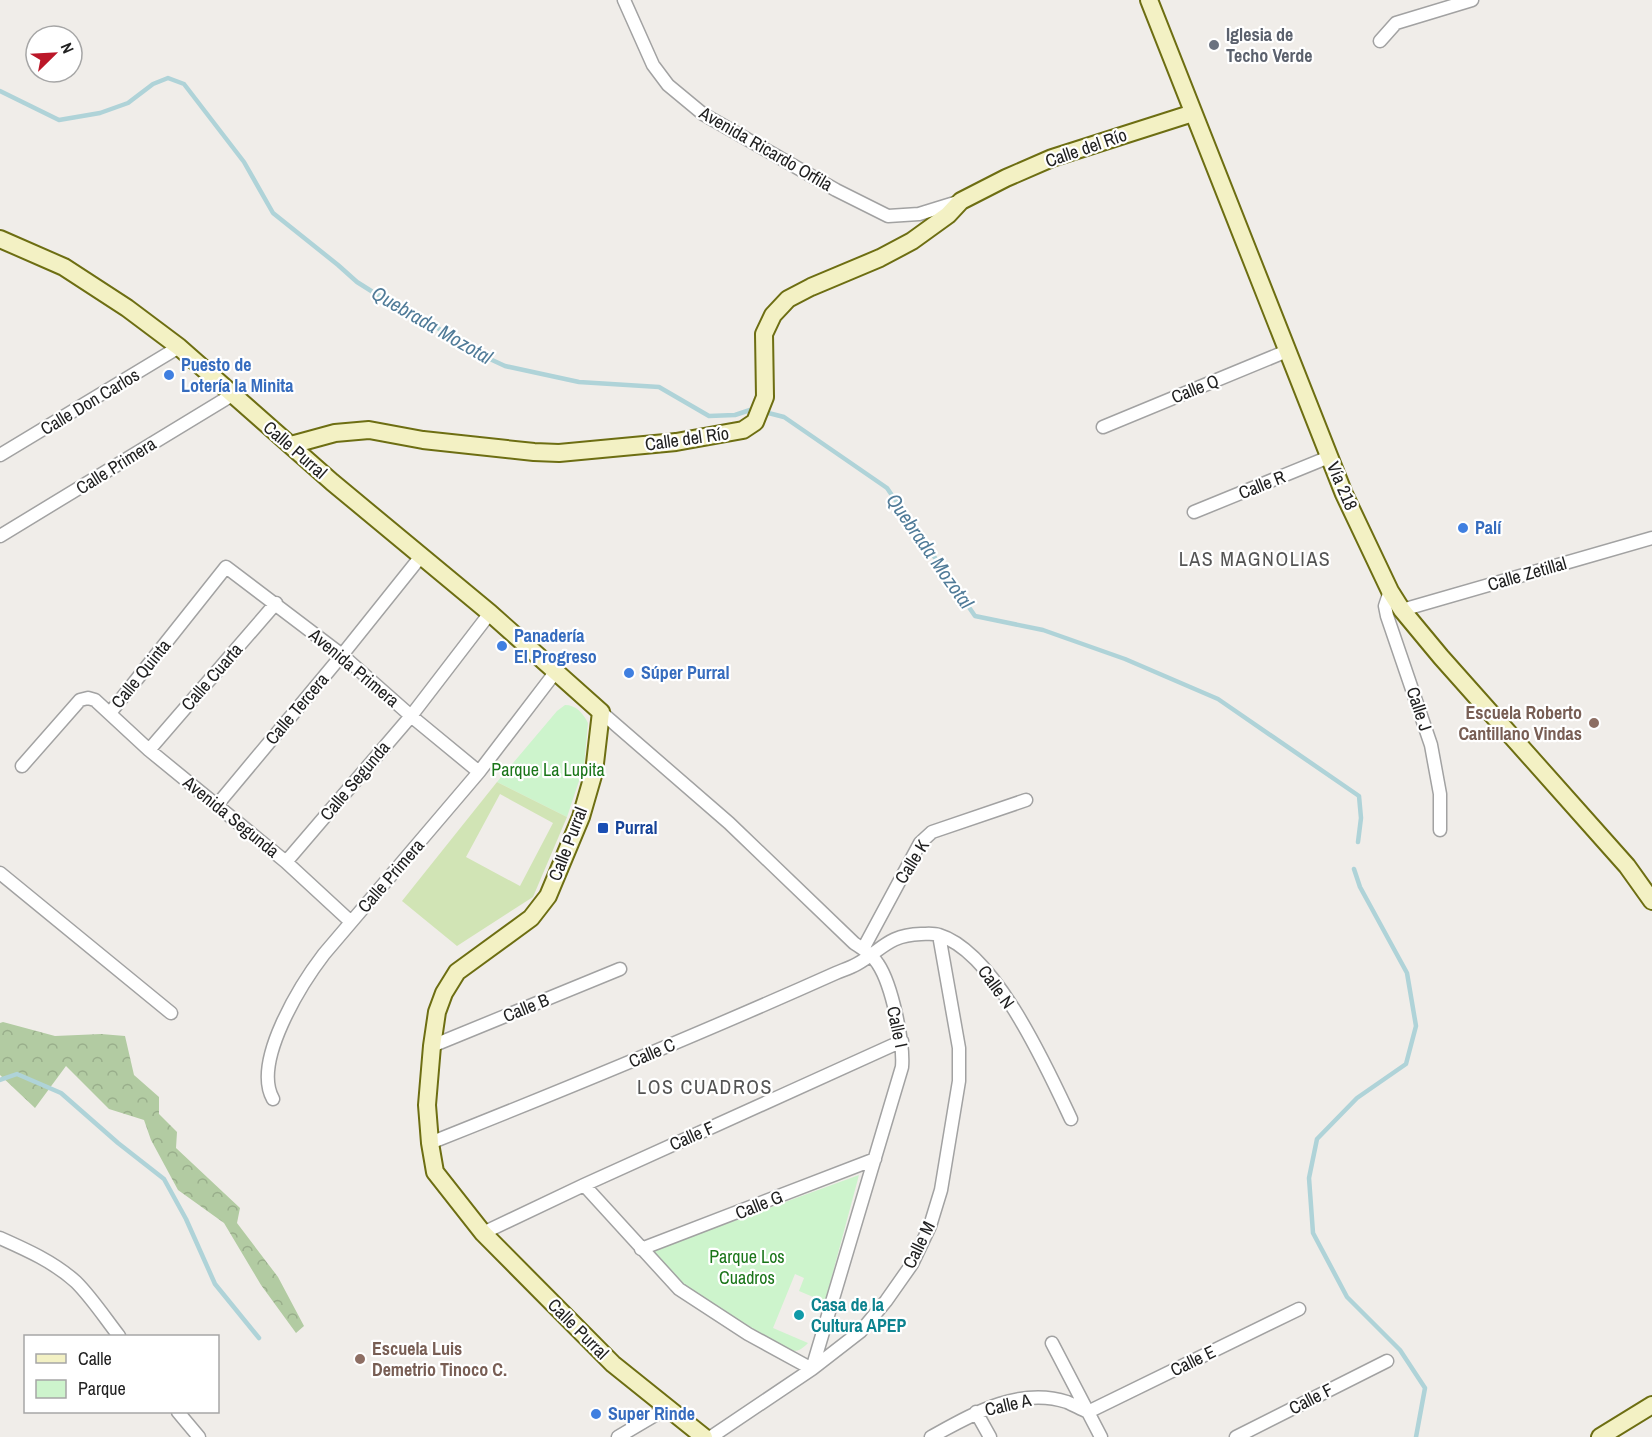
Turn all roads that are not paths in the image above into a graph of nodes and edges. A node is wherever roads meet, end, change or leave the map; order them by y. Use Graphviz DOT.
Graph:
graph roads {
  1 [pos="624,0"];
  2 [pos="1149,0"];
  3 [pos="1472,0"];
  4 [pos="1380,41"];
  5 [pos="1193,113"];
  6 [pos="961,201"];
  7 [pos="0,239"];
  8 [pos="179,347"];
  9 [pos="1287,351"];
  10 [pos="232,395"];
  11 [pos="1103,427"];
  12 [pos="291,445"];
  13 [pos="0,455"];
  14 [pos="1329,458"];
  15 [pos="1194,512"];
  16 [pos="0,536"];
  17 [pos="1652,538"];
  18 [pos="422,555"];
  19 [pos="226,567"];
  20 [pos="1390,591"];
  21 [pos="276,603"];
  22 [pos="1402,610"];
  23 [pos="490,613"];
  24 [pos="342,655"];
  25 [pos="556,670"];
  26 [pos="601,712"];
  27 [pos="110,713"];
  28 [pos="411,716"];
  29 [pos="149,750"];
  30 [pos="22,766"];
  31 [pos="479,772"];
  32 [pos="1026,800"];
  33 [pos="217,805"];
  34 [pos="1440,830"];
  35 [pos="286,862"];
  36 [pos="0,873"];
  37 [pos="1652,902"];
  38 [pos="351,922"];
  39 [pos="939,935"];
  40 [pos="867,952"];
  41 [pos="620,969"];
  42 [pos="171,1013"];
  43 [pos="902,1041"];
  44 [pos="432,1046"];
  45 [pos="273,1099"];
  46 [pos="1071,1119"];
  47 [pos="430,1143"];
  48 [pos="875,1159"];
  49 [pos="584,1185"];
  50 [pos="483,1233"];
  51 [pos="0,1238"];
  52 [pos="641,1249"];
  53 [pos="1299,1309"];
  54 [pos="118,1335"];
  55 [pos="1052,1343"];
  56 [pos="1387,1361"];
  57 [pos="812,1369"];
  58 [pos="1652,1405"];
  59 [pos="667,1408"];
  60 [pos="976,1412"];
  61 [pos="1088,1412"];
  62 [pos="179,1413"];
  63 [pos="199,1437"];
  64 [pos="618,1437"];
  65 [pos="704,1437"];
  66 [pos="711,1437"];
  67 [pos="931,1437"];
  68 [pos="990,1437"];
  69 [pos="1101,1437"];
  70 [pos="1236,1437"];
  71 [pos="1600,1437"];
  1 -- 6 [label="street, Avenida Ricardo Orfila"];
  2 -- 5 [label="street, Vía 218"];
  3 -- 4 [label="street"];
  5 -- 6 [label="street, Calle del Río"];
  5 -- 9 [label="street, Vía 218"];
  6 -- 12 [label="street, Calle del Río"];
  7 -- 8 [label="street, Calle Purral"];
  8 -- 10 [label="street, Calle Purral"];
  8 -- 13 [label="street, Calle Don Carlos"];
  9 -- 11 [label="street, Calle Q"];
  9 -- 14 [label="street, Vía 218"];
  10 -- 12 [label="street, Calle Purral"];
  10 -- 16 [label="street, Calle Primera"];
  12 -- 18 [label="street, Calle Purral"];
  14 -- 15 [label="street, Calle R"];
  14 -- 20 [label="street, Vía 218"];
  17 -- 22 [label="street, Calle Zetillal"];
  18 -- 23 [label="street, Calle Purral"];
  18 -- 24 [label="street, Calle Tercera"];
  19 -- 21 [label="street, Avenida Primera"];
  19 -- 27 [label="street, Calle Quinta"];
  20 -- 22 [label="street, Vía 218"];
  20 -- 34 [label="street, Calle J"];
  21 -- 24 [label="street, Avenida Primera"];
  21 -- 29 [label="street, Calle Cuarta"];
  22 -- 37 [label="street, Vía 218"];
  23 -- 25 [label="street, Calle Purral"];
  23 -- 28 [label="street, Calle Segunda"];
  24 -- 28 [label="street, Avenida Primera"];
  24 -- 33 [label="street, Calle Tercera"];
  25 -- 26 [label="street, Calle Purral"];
  25 -- 31 [label="street, Calle Primera"];
  26 -- 40 [label="street, Calle I"];
  26 -- 44 [label="street, Calle Purral"];
  27 -- 29 [label="street, Avenida Segunda"];
  27 -- 30 [label="street, Calle Quinta"];
  28 -- 31 [label="street, Avenida Primera"];
  28 -- 35 [label="street, Calle Segunda"];
  29 -- 33 [label="street, Avenida Segunda"];
  31 -- 38 [label="street, Calle Primera"];
  32 -- 40 [label="street, Calle K"];
  33 -- 35 [label="street, Avenida Segunda"];
  35 -- 38 [label="street, Avenida Segunda"];
  36 -- 42 [label="street"];
  38 -- 45 [label="street, Calle Primera"];
  39 -- 40 [label="street"];
  39 -- 46 [label="street, Calle N"];
  39 -- 57 [label="street, Calle M"];
  40 -- 43 [label="street, Calle I"];
  40 -- 47 [label="street, Calle C"];
  41 -- 44 [label="street, Calle B"];
  43 -- 48 [label="street, Calle I"];
  43 -- 49 [label="street, Calle F"];
  44 -- 47 [label="street, Calle Purral"];
  47 -- 50 [label="street, Calle Purral"];
  48 -- 52 [label="street, Calle G"];
  48 -- 57 [label="street, Calle I"];
  49 -- 50 [label="street, Calle F"];
  49 -- 52 [label="street"];
  50 -- 59 [label="street, Calle Purral"];
  51 -- 54 [label="street"];
  52 -- 57 [label="street"];
  53 -- 61 [label="street, Calle E"];
  55 -- 61 [label="street"];
  56 -- 70 [label="street, Calle F"];
  57 -- 66 [label="street"];
  58 -- 71 [label="street"];
  59 -- 64 [label="street"];
  59 -- 65 [label="street, Calle Purral"];
  60 -- 61 [label="street, Calle A"];
  60 -- 67 [label="street, Calle A"];
  60 -- 68 [label="street"];
  61 -- 69 [label="street"];
  62 -- 63 [label="street"];
}
